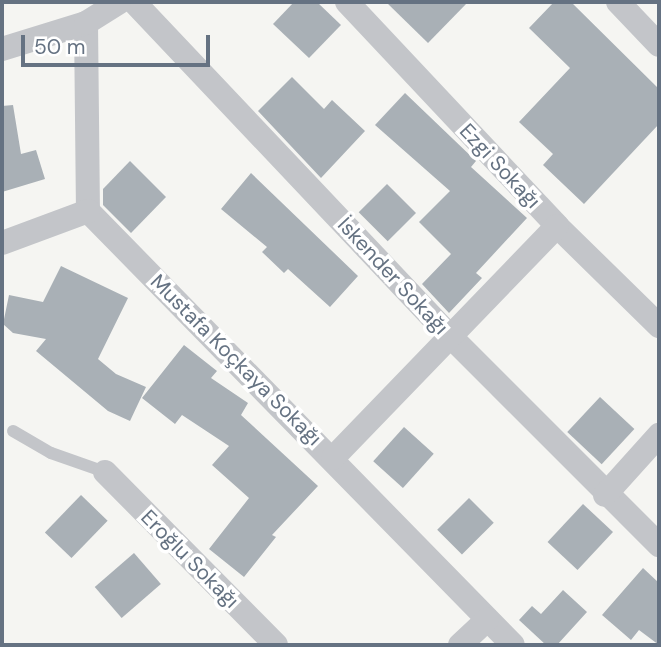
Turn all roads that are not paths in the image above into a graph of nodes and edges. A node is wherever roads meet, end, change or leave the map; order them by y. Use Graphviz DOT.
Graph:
graph roads {
  1 [pos="119,2"];
  2 [pos="134,2"];
  3 [pos="347,2"];
  4 [pos="618,2"];
  5 [pos="86,23"];
  6 [pos="659,44"];
  7 [pos="2,49"];
  8 [pos="88,211"];
  9 [pos="557,226"];
  10 [pos="2,243"];
  11 [pos="659,326"];
  12 [pos="452,338"];
  13 [pos="13,430"];
  14 [pos="659,435"];
  15 [pos="333,458"];
  16 [pos="105,472"];
  17 [pos="605,495"];
  18 [pos="659,545"];
  19 [pos="486,620"];
  20 [pos="276,645"];
  21 [pos="460,645"];
  22 [pos="513,645"];
  1 -- 5 [label="street"];
  2 -- 12 [label="street, İskender Sokağı"];
  3 -- 9 [label="street, Ezgi Sokağı"];
  4 -- 6 [label="street"];
  5 -- 7 [label="street"];
  5 -- 8 [label="street"];
  8 -- 10 [label="street"];
  8 -- 15 [label="street, Mustafa Koçkaya Sokağı"];
  9 -- 11 [label="street, Ezgi Sokağı"];
  9 -- 12 [label="street"];
  12 -- 15 [label="street"];
  12 -- 17 [label="street, İskender Sokağı"];
  13 -- 16 [label="lane"];
  14 -- 17 [label="street"];
  15 -- 19 [label="street, Mustafa Koçkaya Sokağı"];
  16 -- 20 [label="street, Eroğlu Sokağı"];
  17 -- 18 [label="street, İskender Sokağı"];
  19 -- 21 [label="street"];
  19 -- 22 [label="street, Mustafa Koçkaya Sokağı"];
}
